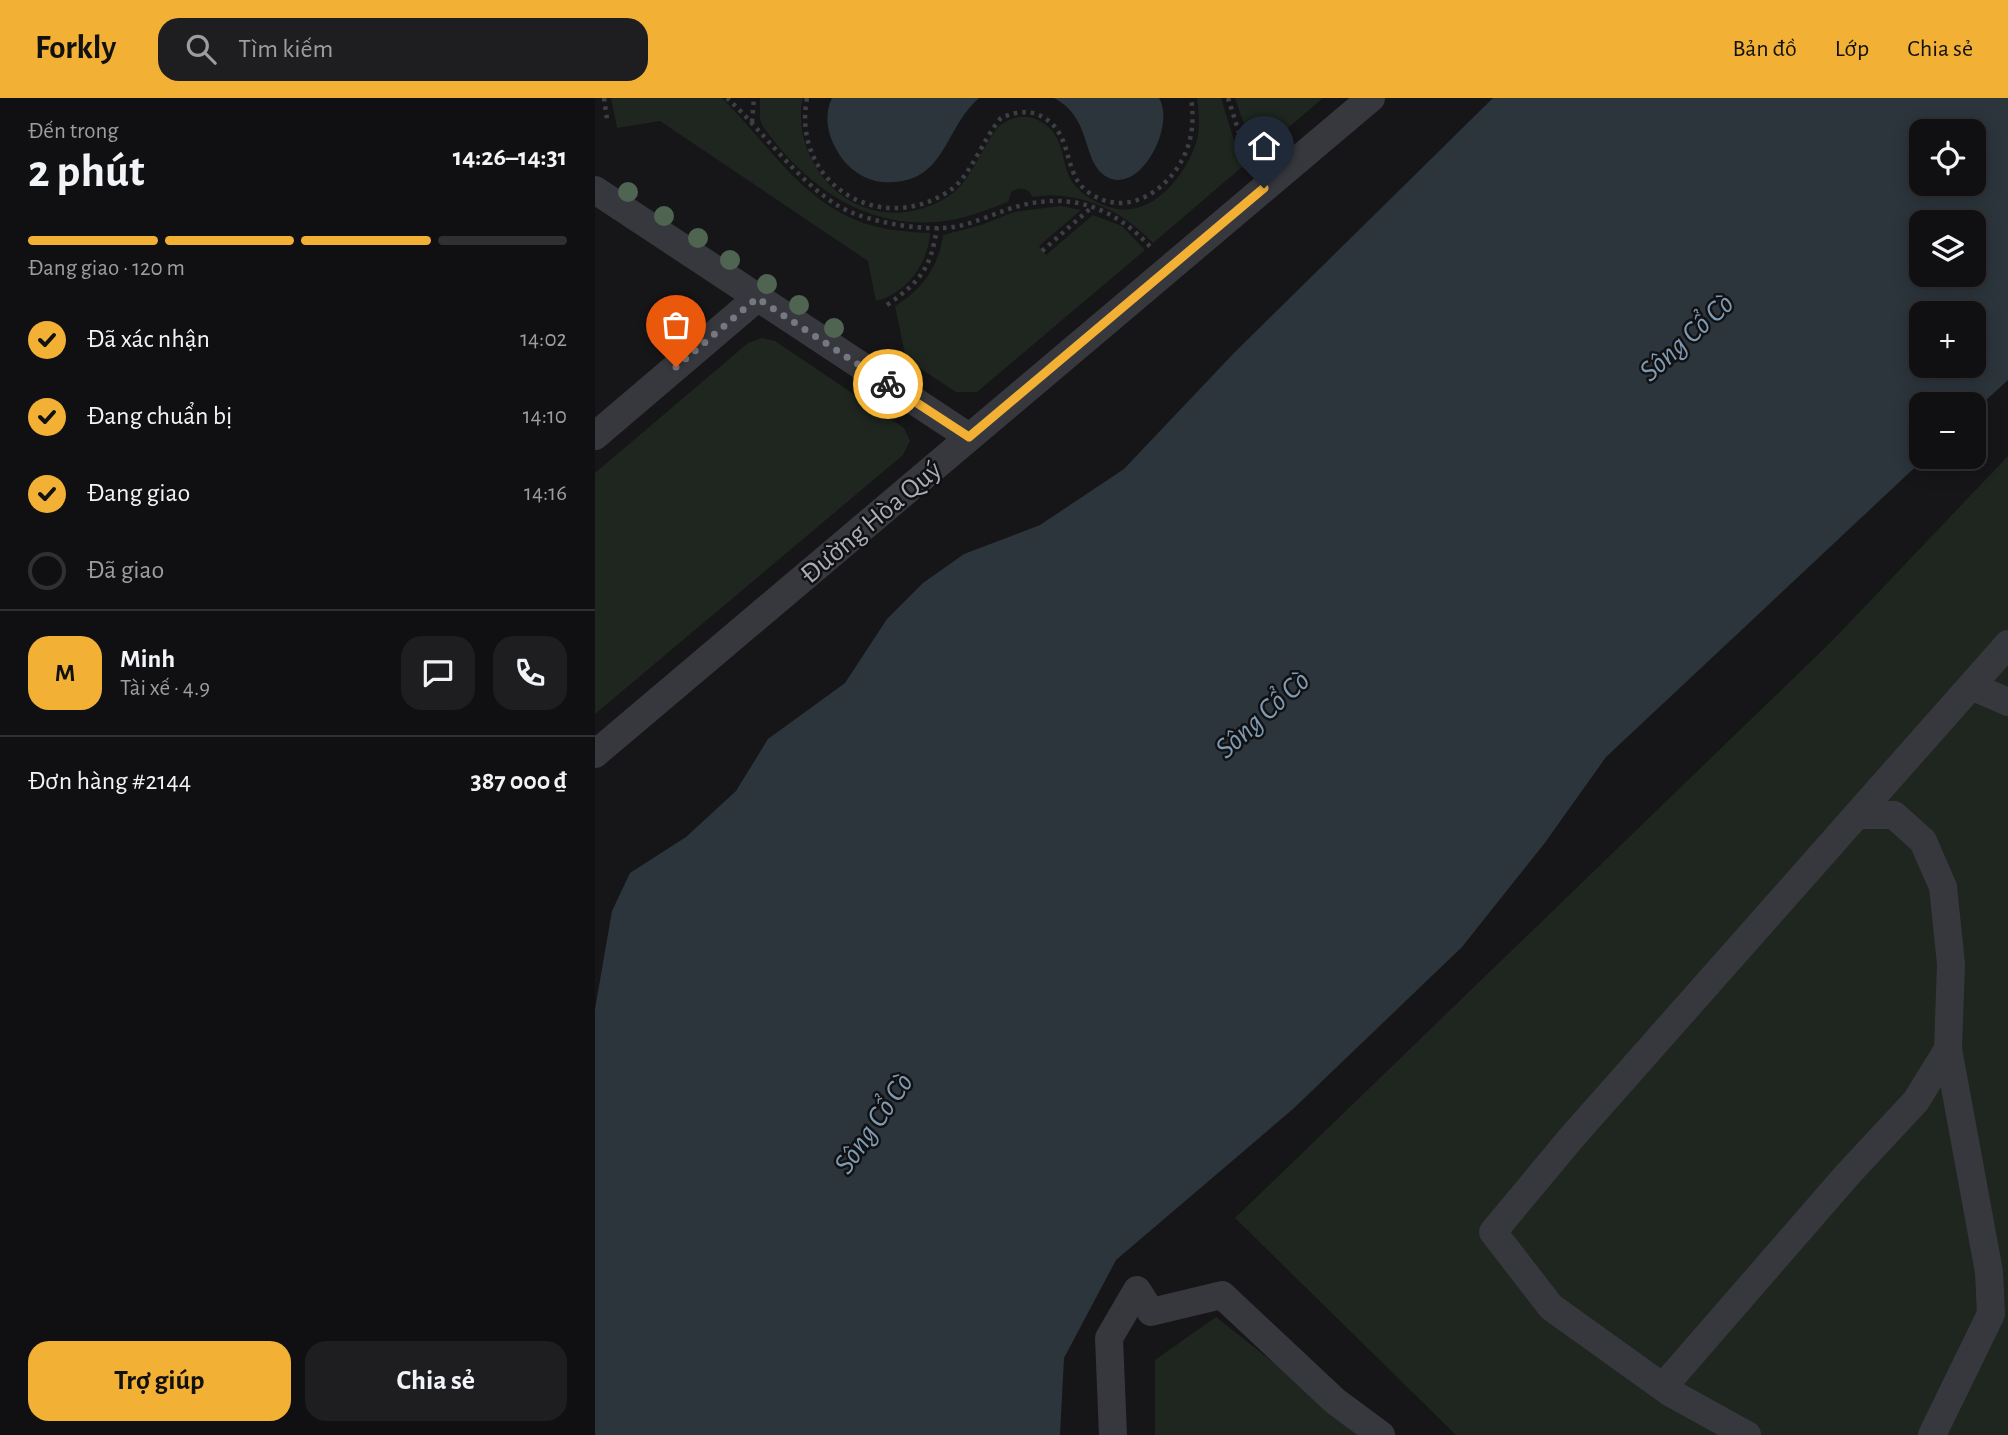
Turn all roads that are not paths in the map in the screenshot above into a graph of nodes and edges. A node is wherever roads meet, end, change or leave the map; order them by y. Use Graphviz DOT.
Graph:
graph roads {
  1 [pos="1371,98"];
  2 [pos="595,190"];
  3 [pos="757,298"];
  4 [pos="595,436"];
  5 [pos="969,437"];
  6 [pos="2008,644"];
  7 [pos="1971,686"];
  8 [pos="2008,702"];
  9 [pos="595,754"];
  10 [pos="1857,815"];
  11 [pos="1948,1049"];
  12 [pos="1663,1387"];
  13 [pos="1113,1435"];
  14 [pos="1381,1435"];
  15 [pos="1747,1435"];
  16 [pos="1932,1435"];
  1 -- 5 [label="street, Đường Hòa Quý"];
  2 -- 3 [label="street"];
  3 -- 4 [label="street"];
  3 -- 5 [label="street"];
  5 -- 9 [label="street, Đường Hòa Quý"];
  6 -- 7 [label="street"];
  7 -- 8 [label="street"];
  7 -- 10 [label="street"];
  10 -- 11 [label="street"];
  10 -- 12 [label="street"];
  11 -- 12 [label="street"];
  11 -- 16 [label="street"];
  12 -- 15 [label="street"];
  13 -- 14 [label="street"];
}
